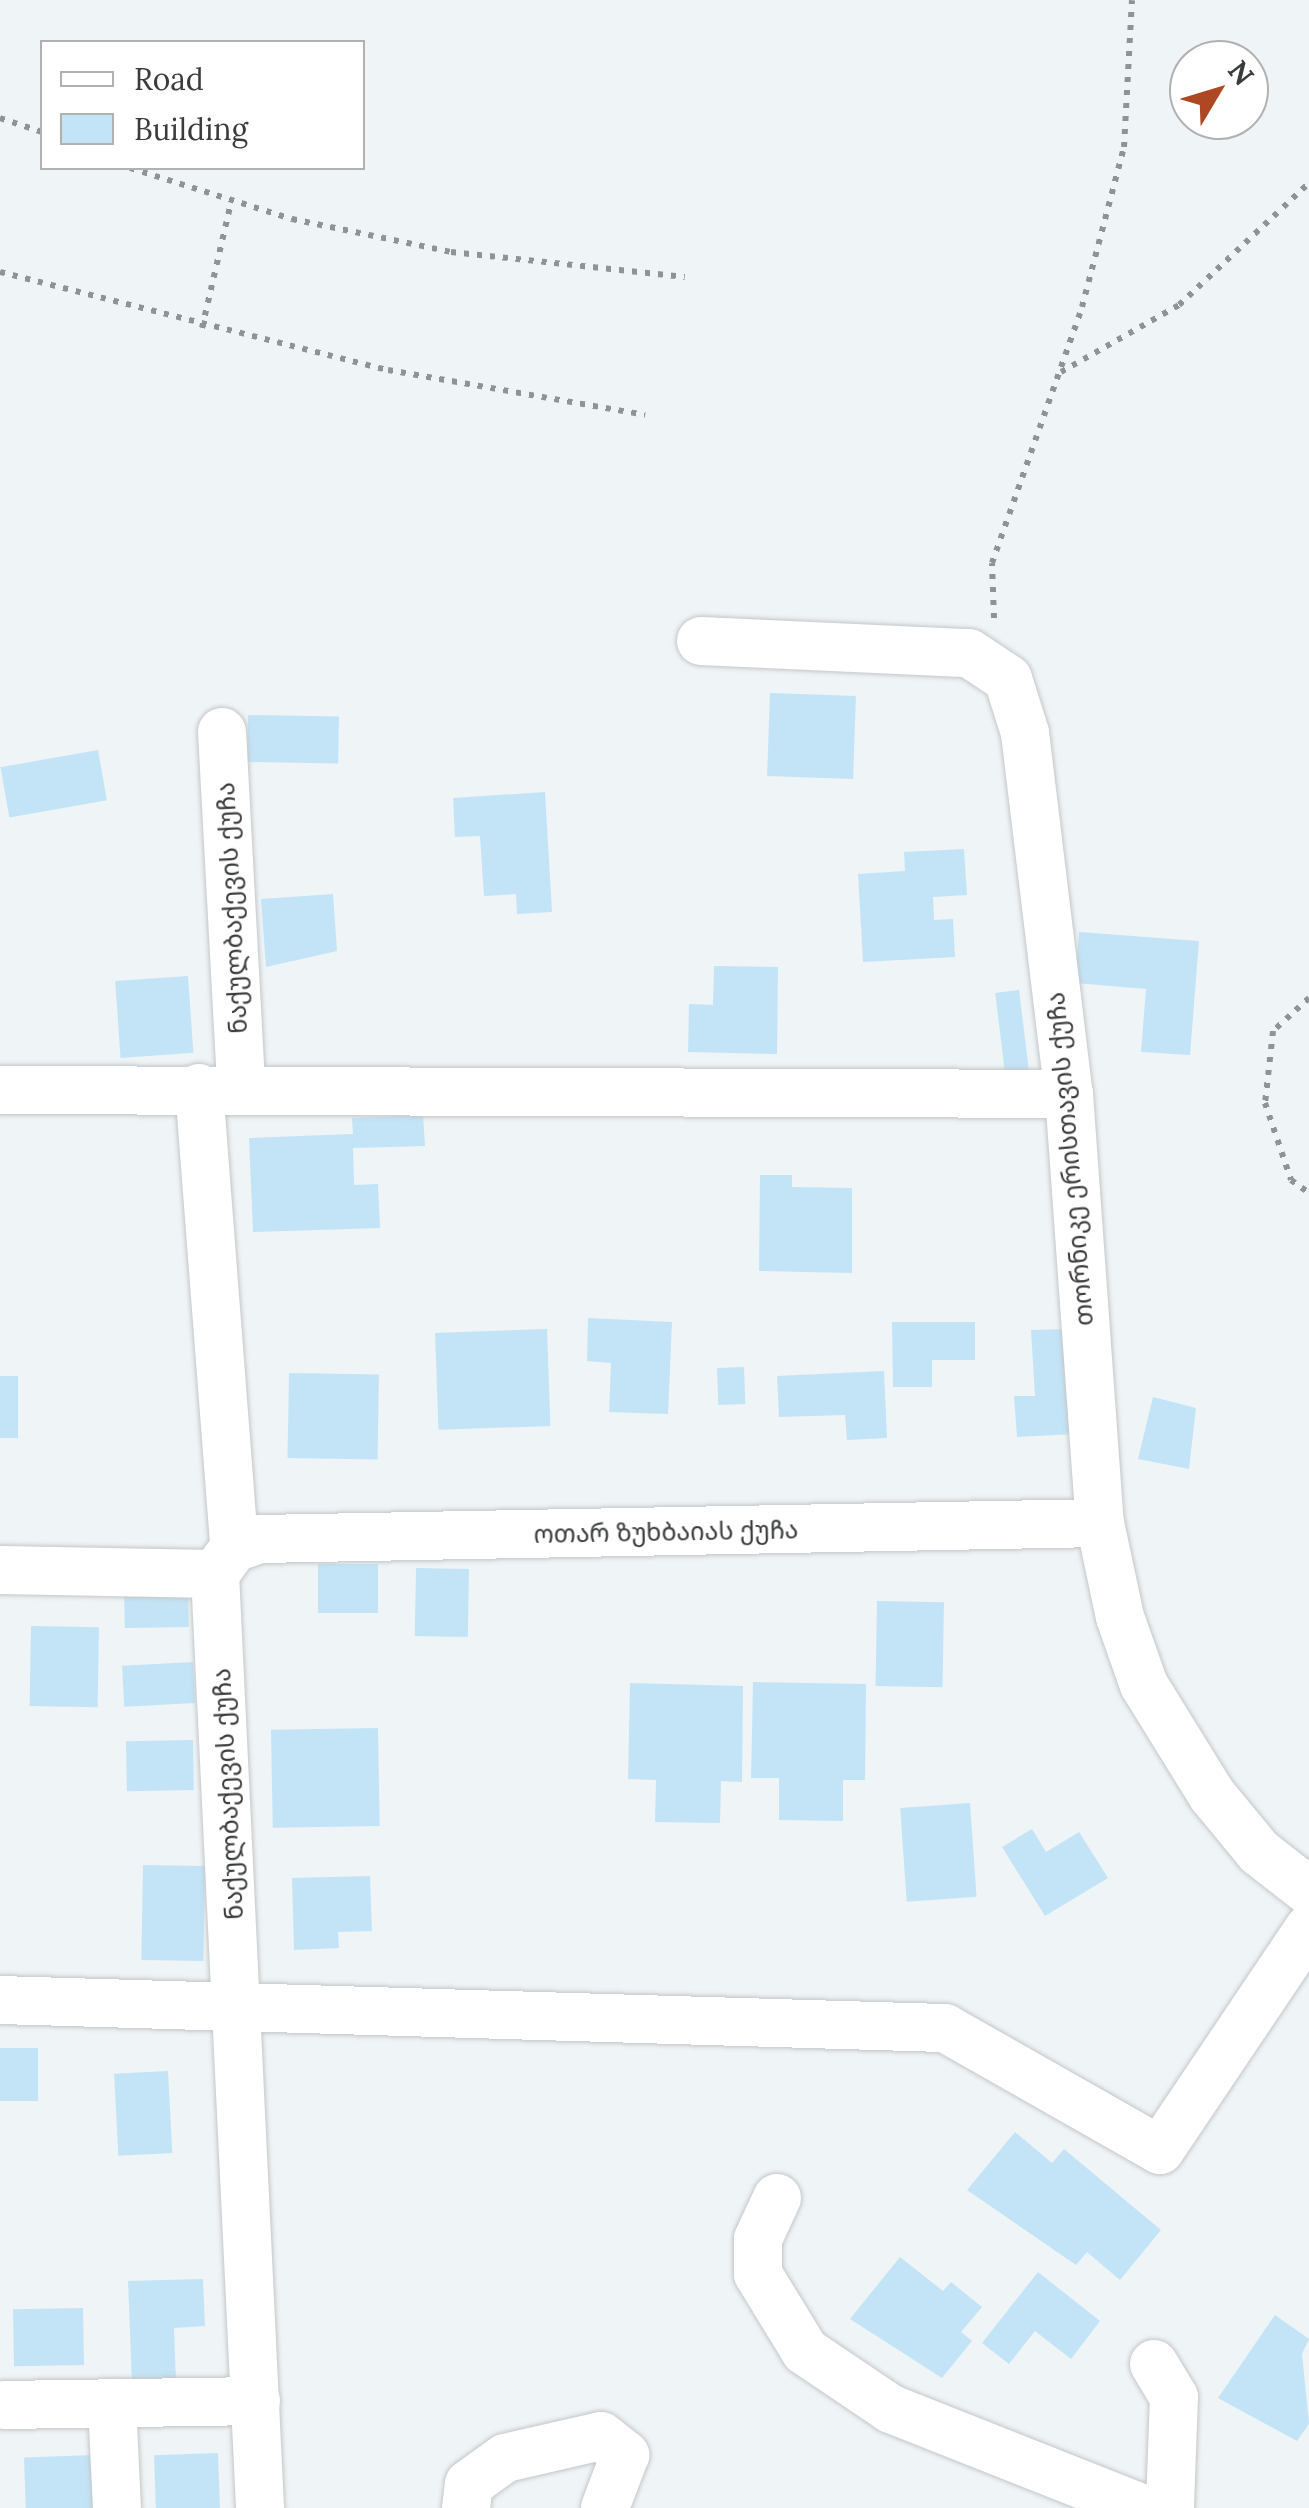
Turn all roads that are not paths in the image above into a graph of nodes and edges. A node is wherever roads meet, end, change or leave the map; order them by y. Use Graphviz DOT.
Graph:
graph roads {
  1 [pos="700,641"];
  2 [pos="222,732"];
  3 [pos="220,1086"];
  4 [pos="0,1090"];
  5 [pos="1069,1094"];
  6 [pos="1100,1523"];
  7 [pos="224,1561"];
  8 [pos="0,1570"];
  9 [pos="1309,1890"];
  10 [pos="1309,1928"];
  11 [pos="0,2000"];
  12 [pos="239,2002"];
  13 [pos="777,2198"];
  14 [pos="1154,2364"];
  15 [pos="256,2401"];
  16 [pos="112,2403"];
  17 [pos="4,2406"];
  18 [pos="117,2508"];
  19 [pos="260,2508"];
  20 [pos="466,2508"];
  21 [pos="604,2508"];
  22 [pos="1141,2508"];
  23 [pos="1170,2508"];
  1 -- 5 [label="street, თორნიკე ერისთავის ქუჩა"];
  2 -- 3 [label="street, ნაქულბაქევის ქუჩა"];
  3 -- 4 [label="street"];
  3 -- 5 [label="street"];
  3 -- 7 [label="street, ნაქულბაქევის ქუჩა"];
  5 -- 6 [label="street, თორნიკე ერისთავის ქუჩა"];
  6 -- 7 [label="street, ოთარ ზუხბაიას ქუჩა"];
  6 -- 9 [label="street, თორნიკე ერისთავის ქუჩა"];
  7 -- 8 [label="street, ოთარ ზუხბაიას ქუჩა"];
  7 -- 12 [label="street, ნაქულბაქევის ქუჩა"];
  10 -- 12 [label="street"];
  11 -- 12 [label="street"];
  12 -- 15 [label="street, ნაქულბაქევის ქუჩა"];
  13 -- 22 [label="street"];
  14 -- 23 [label="street"];
  15 -- 16 [label="street"];
  15 -- 19 [label="street, ნაქულბაქევის ქუჩა"];
  16 -- 17 [label="street"];
  16 -- 18 [label="street"];
  20 -- 21 [label="street"];
}
